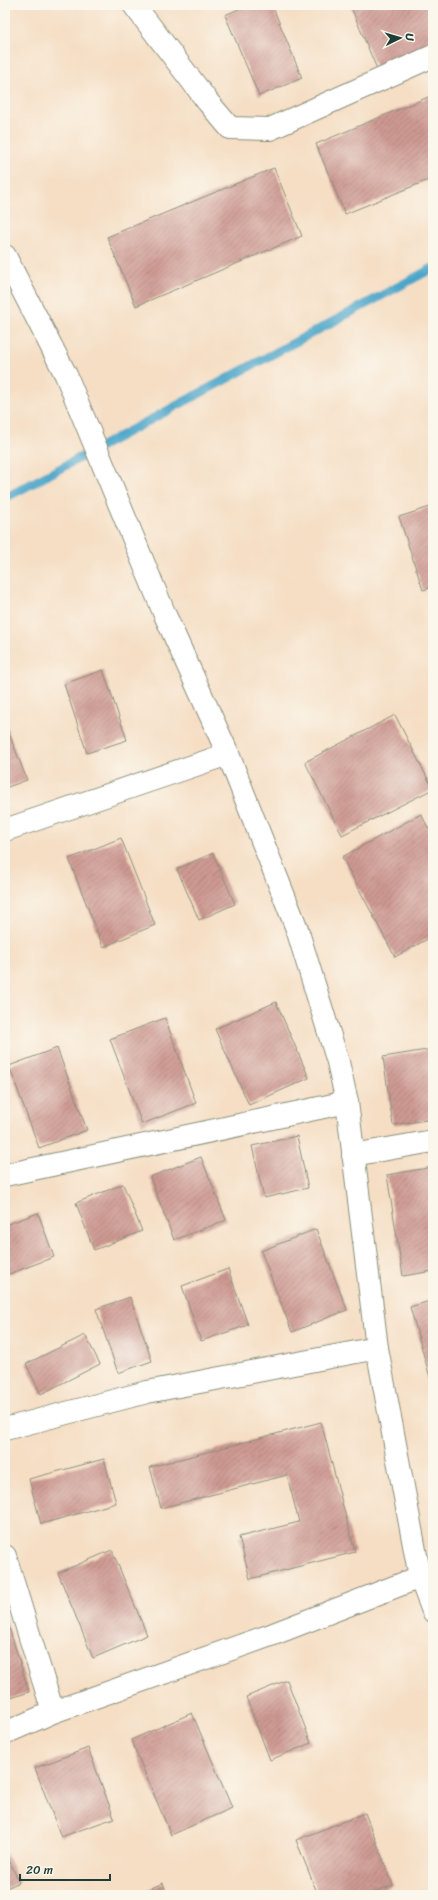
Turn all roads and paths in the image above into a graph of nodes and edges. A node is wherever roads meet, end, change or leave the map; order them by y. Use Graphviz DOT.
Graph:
graph roads {
  1 [pos="134,5"];
  2 [pos="433,56"];
  3 [pos="5,256"];
  4 [pos="228,754"];
  5 [pos="5,830"];
  6 [pos="347,1102"];
  7 [pos="433,1141"];
  8 [pos="353,1155"];
  9 [pos="5,1175"];
  10 [pos="377,1348"];
  11 [pos="5,1429"];
  12 [pos="5,1556"];
  13 [pos="420,1577"];
  14 [pos="433,1611"];
  15 [pos="53,1712"];
  16 [pos="5,1733"];
  1 -- 2 [label="street"];
  3 -- 4 [label="street"];
  4 -- 5 [label="street"];
  4 -- 6 [label="street"];
  6 -- 8 [label="street"];
  6 -- 9 [label="street"];
  7 -- 8 [label="street"];
  8 -- 10 [label="street"];
  10 -- 11 [label="street"];
  10 -- 13 [label="street"];
  12 -- 15 [label="street"];
  13 -- 14 [label="street"];
  13 -- 15 [label="street"];
  15 -- 16 [label="street"];
}
